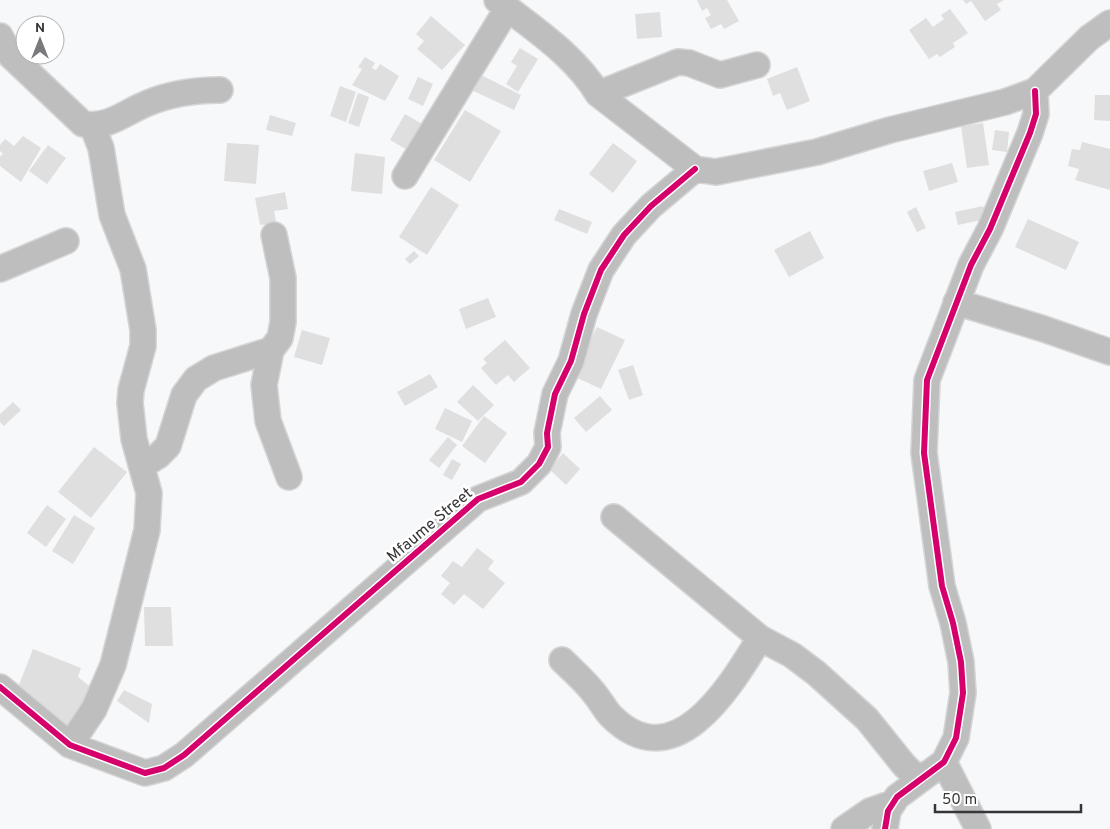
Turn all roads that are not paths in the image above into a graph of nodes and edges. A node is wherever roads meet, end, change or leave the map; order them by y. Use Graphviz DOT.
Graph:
graph roads {
  1 [pos="502,4"];
  2 [pos="1110,24"];
  3 [pos="0,36"];
  4 [pos="757,65"];
  5 [pos="220,90"];
  6 [pos="1035,91"];
  7 [pos="598,94"];
  8 [pos="92,125"];
  9 [pos="695,169"];
  10 [pos="406,176"];
  11 [pos="274,235"];
  12 [pos="66,241"];
  13 [pos="0,269"];
  14 [pos="956,302"];
  15 [pos="271,350"];
  16 [pos="1110,352"];
  17 [pos="142,466"];
  18 [pos="290,477"];
  19 [pos="614,517"];
  20 [pos="760,638"];
  21 [pos="562,660"];
  22 [pos="0,687"];
  23 [pos="70,746"];
  24 [pos="944,762"];
  25 [pos="923,777"];
  26 [pos="893,803"];
  27 [pos="844,829"];
  28 [pos="885,829"];
  29 [pos="978,829"];
  1 -- 7 [label="street"];
  1 -- 10 [label="street"];
  2 -- 6 [label="street"];
  3 -- 8 [label="street"];
  4 -- 7 [label="street"];
  5 -- 8 [label="street"];
  6 -- 9 [label="street"];
  6 -- 14 [label="street"];
  7 -- 9 [label="street"];
  8 -- 17 [label="street"];
  9 -- 23 [label="street, Mfaume Street"];
  11 -- 15 [label="street"];
  12 -- 13 [label="street"];
  14 -- 16 [label="street"];
  14 -- 24 [label="street"];
  15 -- 17 [label="street"];
  15 -- 18 [label="street"];
  17 -- 23 [label="street"];
  19 -- 20 [label="street"];
  20 -- 21 [label="street"];
  20 -- 25 [label="street"];
  22 -- 23 [label="street"];
  24 -- 25 [label="street"];
  24 -- 29 [label="street"];
  25 -- 26 [label="street"];
  26 -- 27 [label="street"];
  26 -- 28 [label="street"];
}
